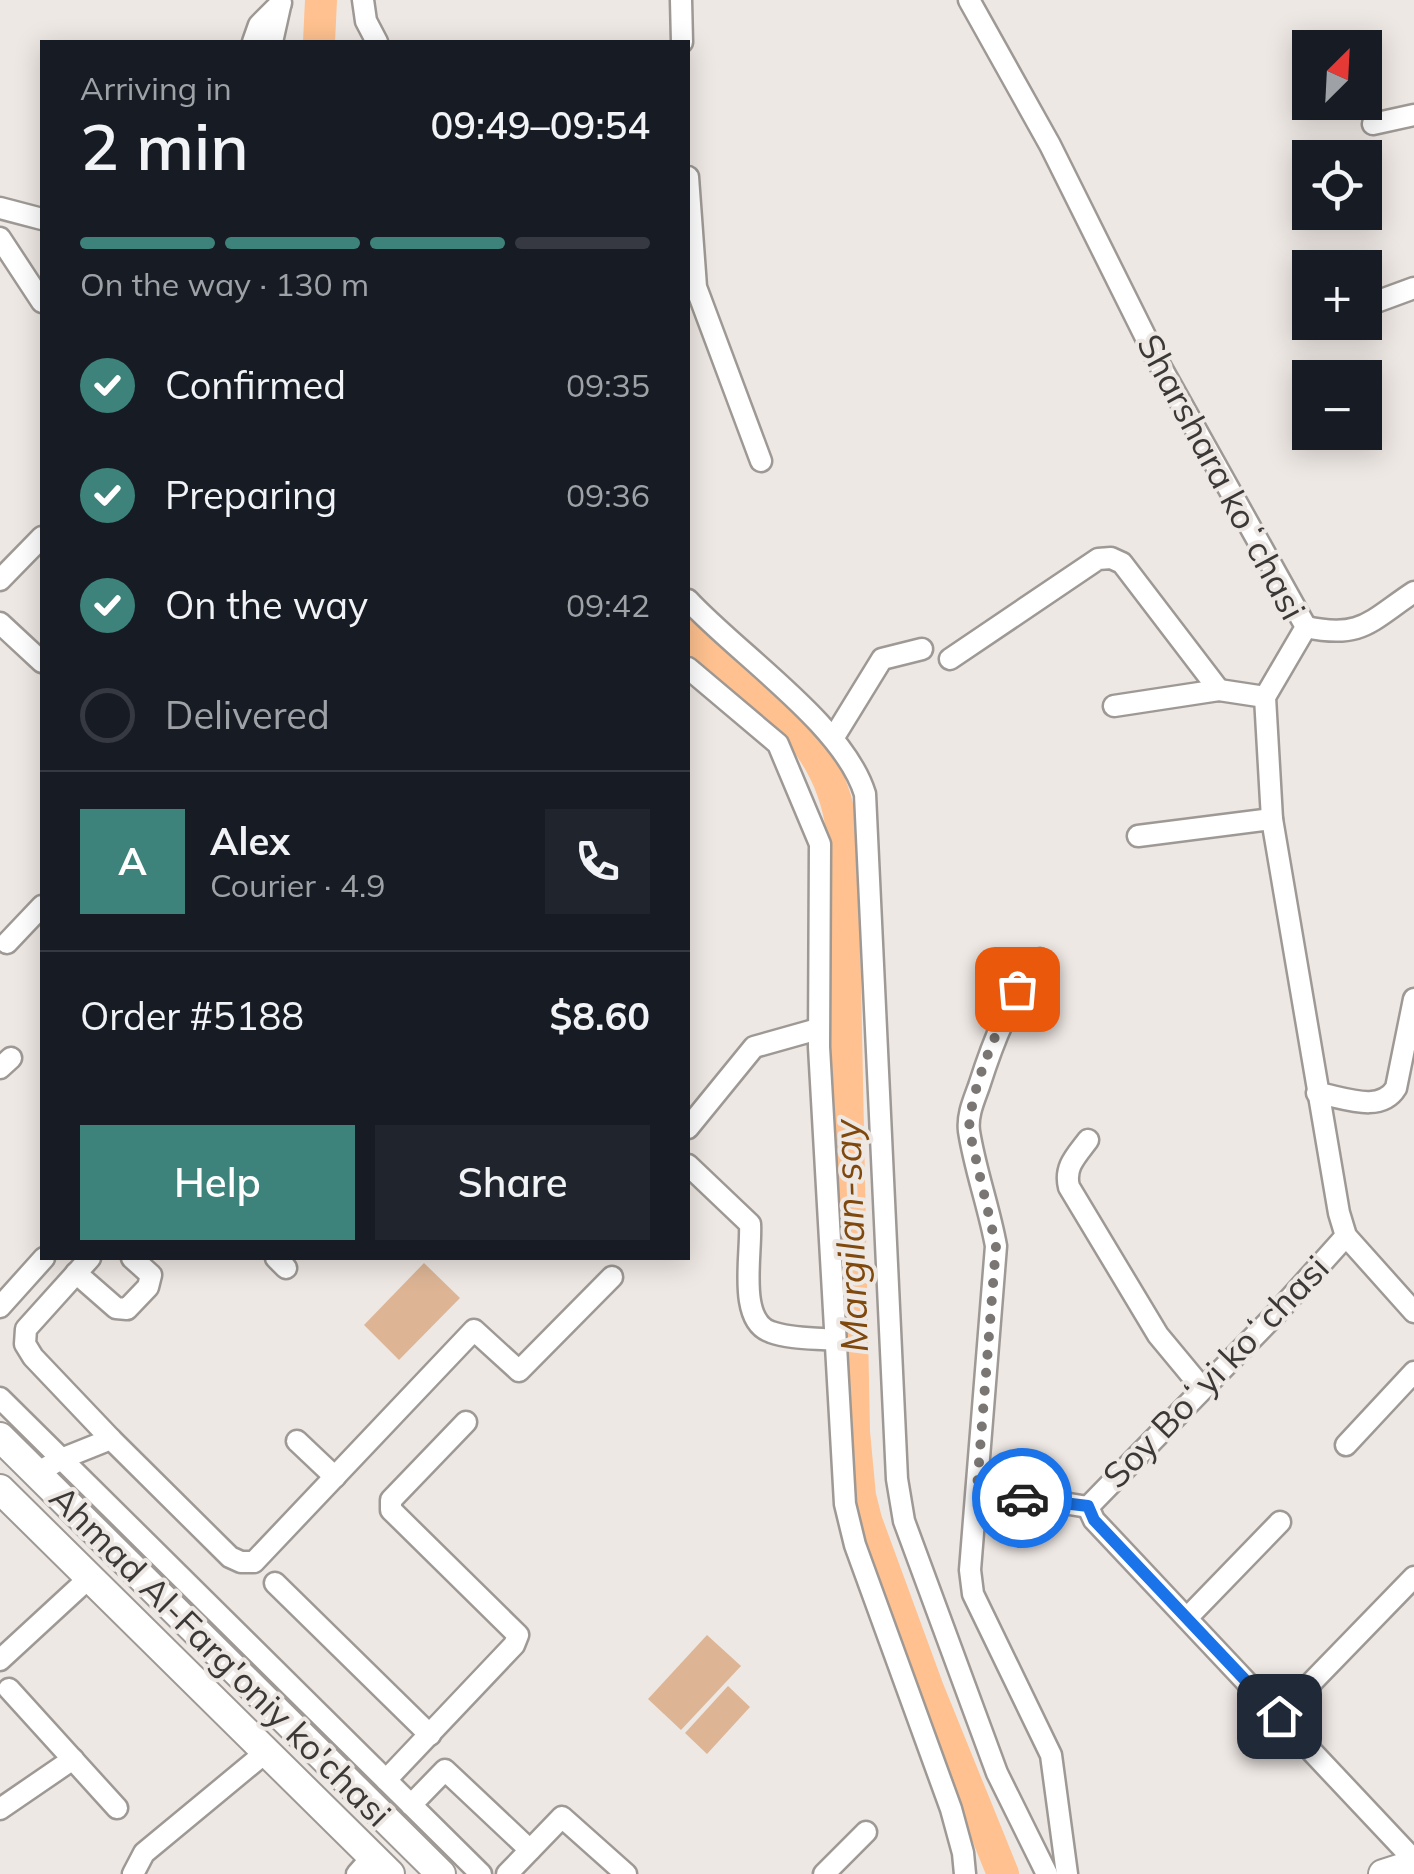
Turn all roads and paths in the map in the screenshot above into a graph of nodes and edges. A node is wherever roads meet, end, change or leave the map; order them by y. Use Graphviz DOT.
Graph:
graph roads {
  1 [pos="363,0"];
  2 [pos="682,0"];
  3 [pos="969,0"];
  4 [pos="281,1"];
  5 [pos="255,40"];
  6 [pos="272,40"];
  7 [pos="375,40"];
  8 [pos="682,40"];
  9 [pos="1414,115"];
  10 [pos="1373,124"];
  11 [pos="690,204"];
  12 [pos="0,208"];
  13 [pos="40,218"];
  14 [pos="0,238"];
  15 [pos="1414,288"];
  16 [pos="40,299"];
  17 [pos="1382,300"];
  18 [pos="762,461"];
  19 [pos="40,540"];
  20 [pos="0,580"];
  21 [pos="1414,592"];
  22 [pos="690,602"];
  23 [pos="0,623"];
  24 [pos="1306,627"];
  25 [pos="922,649"];
  26 [pos="950,659"];
  27 [pos="40,660"];
  28 [pos="690,670"];
  29 [pos="1219,690"];
  30 [pos="1264,697"];
  31 [pos="1114,706"];
  32 [pos="834,737"];
  33 [pos="1272,818"];
  34 [pos="1138,836"];
  35 [pos="40,908"];
  36 [pos="7,943"];
  37 [pos="1040,960"];
  38 [pos="1414,999"];
  39 [pos="818,1029"];
  40 [pos="1317,1093"];
  41 [pos="690,1126"];
  42 [pos="1088,1140"];
  43 [pos="690,1166"];
  44 [pos="1346,1236"];
  45 [pos="42,1260"];
  46 [pos="134,1260"];
  47 [pos="83,1265"];
  48 [pos="612,1277"];
  49 [pos="0,1307"];
  50 [pos="1414,1312"];
  51 [pos="834,1340"];
  52 [pos="1414,1372"];
  53 [pos="1202,1388"];
  54 [pos="0,1398"];
  55 [pos="466,1422"];
  56 [pos="0,1437"];
  57 [pos="111,1439"];
  58 [pos="297,1441"];
  59 [pos="1346,1445"];
  60 [pos="49,1466"];
  61 [pos="335,1477"];
  62 [pos="977,1488"];
  63 [pos="0,1490"];
  64 [pos="1088,1506"];
  65 [pos="1280,1522"];
  66 [pos="1414,1577"];
  67 [pos="89,1578"];
  68 [pos="275,1582"];
  69 [pos="1186,1618"];
  70 [pos="0,1660"];
  71 [pos="9,1689"];
  72 [pos="1279,1716"];
  73 [pos="430,1734"];
  74 [pos="266,1752"];
  75 [pos="72,1759"];
  76 [pos="386,1780"];
  77 [pos="411,1805"];
  78 [pos="117,1808"];
  79 [pos="0,1809"];
  80 [pos="866,1832"];
  81 [pos="530,1850"];
  82 [pos="1414,1862"];
  83 [pos="373,1868"];
  84 [pos="133,1874"];
  85 [pos="441,1874"];
  86 [pos="481,1874"];
  87 [pos="507,1874"];
  88 [pos="626,1874"];
  89 [pos="824,1874"];
  90 [pos="964,1874"];
  91 [pos="1047,1874"];
  92 [pos="1067,1874"];
  93 [pos="1382,1874"];
  1 -- 7 [label="street"];
  2 -- 8 [label="street"];
  3 -- 24 [label="street, Sharshara koʻchasi"];
  4 -- 5 [label="street"];
  4 -- 6 [label="street"];
  9 -- 10 [label="street"];
  11 -- 18 [label="street"];
  12 -- 13 [label="street"];
  14 -- 16 [label="street"];
  15 -- 17 [label="street"];
  19 -- 20 [label="street"];
  21 -- 24 [label="street"];
  22 -- 32 [label="street"];
  23 -- 27 [label="street"];
  24 -- 30 [label="street, Sharshara koʻchasi"];
  25 -- 32 [label="street"];
  26 -- 29 [label="street"];
  28 -- 39 [label="street"];
  29 -- 30 [label="street"];
  29 -- 31 [label="street"];
  30 -- 33 [label="street"];
  32 -- 91 [label="street"];
  33 -- 34 [label="street"];
  33 -- 40 [label="street"];
  35 -- 36 [label="street"];
  37 -- 62 [label="street"];
  38 -- 40 [label="street"];
  39 -- 41 [label="street"];
  39 -- 51 [label="street"];
  40 -- 44 [label="street"];
  42 -- 53 [label="street"];
  43 -- 51 [label="street"];
  44 -- 50 [label="street"];
  44 -- 53 [label="street, Soy Boʻyi koʻchasi"];
  45 -- 49 [label="street"];
  46 -- 47 [label="street"];
  47 -- 57 [label="street"];
  48 -- 61 [label="street"];
  51 -- 90 [label="street"];
  52 -- 59 [label="street"];
  53 -- 64 [label="street, Soy Boʻyi koʻchasi"];
  54 -- 60 [label="street"];
  55 -- 73 [label="street"];
  56 -- 60 [label="highway, Ahmad Al-Farg'oniy ko'chasi"];
  57 -- 60 [label="street"];
  57 -- 61 [label="street"];
  58 -- 61 [label="street"];
  60 -- 76 [label="street"];
  60 -- 85 [label="highway, Ahmad Al-Farg'oniy ko'chasi"];
  62 -- 64 [label="street"];
  62 -- 92 [label="street"];
  63 -- 67 [label="highway, Ahmad Al-Farg'oniy ko'chasi"];
  64 -- 69 [label="street, Soy Boʻyi koʻchasi"];
  65 -- 69 [label="street"];
  66 -- 72 [label="street"];
  67 -- 70 [label="street"];
  67 -- 74 [label="highway, Ahmad Al-Farg'oniy ko'chasi"];
  68 -- 73 [label="street"];
  69 -- 72 [label="street, Soy Boʻyi koʻchasi"];
  71 -- 75 [label="street"];
  72 -- 82 [label="street, Soy Boʻyi koʻchasi"];
  73 -- 76 [label="street"];
  74 -- 83 [label="highway, Ahmad Al-Farg'oniy ko'chasi"];
  74 -- 84 [label="street"];
  75 -- 78 [label="street"];
  75 -- 79 [label="street"];
  76 -- 77 [label="street"];
  77 -- 81 [label="street"];
  77 -- 86 [label="street"];
  80 -- 89 [label="street"];
  81 -- 87 [label="street"];
  81 -- 88 [label="street"];
  82 -- 93 [label="highway"];
}
